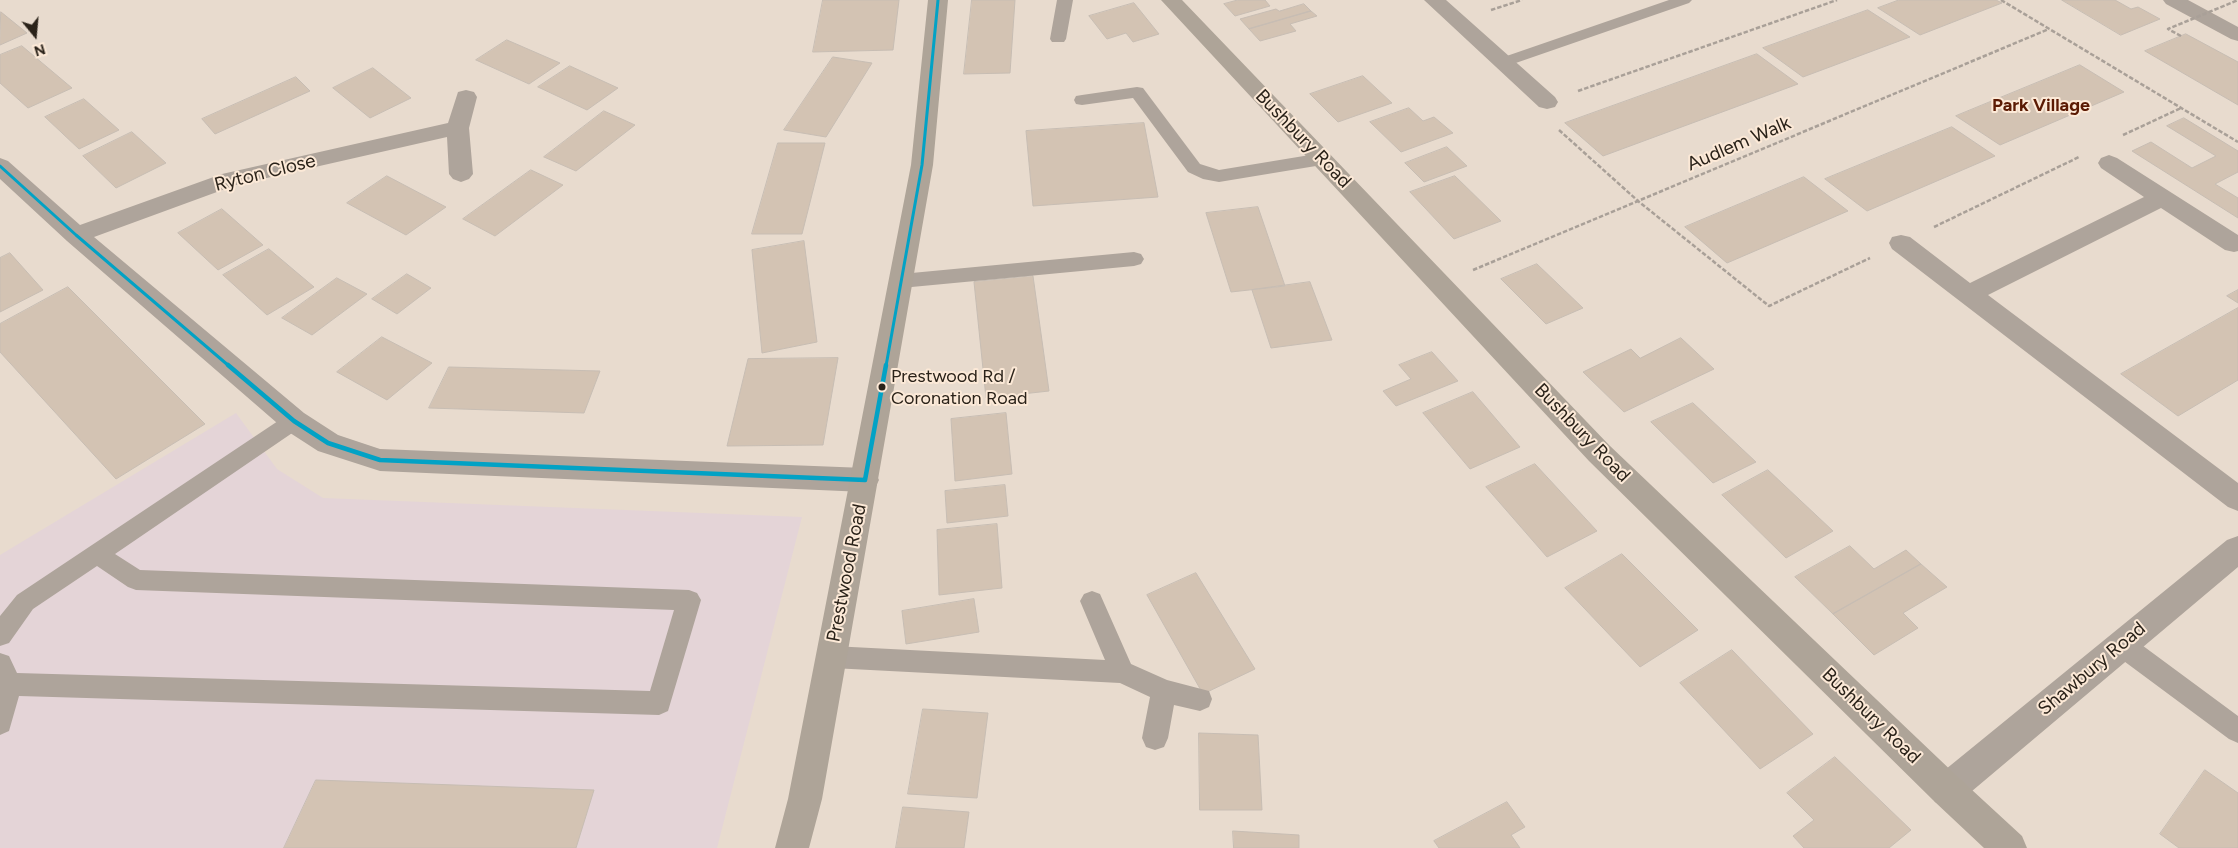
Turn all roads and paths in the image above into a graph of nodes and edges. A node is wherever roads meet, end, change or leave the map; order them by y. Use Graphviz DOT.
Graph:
graph roads {
  1 [pos="938,0"];
  2 [pos="1065,0"];
  3 [pos="1170,0"];
  4 [pos="1434,0"];
  5 [pos="1684,0"];
  6 [pos="1837,0"];
  7 [pos="2002,0"];
  8 [pos="2173,0"];
  9 [pos="2238,0"];
  10 [pos="2049,29"];
  11 [pos="2238,35"];
  12 [pos="2181,36"];
  13 [pos="1058,39"];
  14 [pos="1504,62"];
  15 [pos="466,97"];
  16 [pos="1082,100"];
  17 [pos="1548,102"];
  18 [pos="2181,108"];
  19 [pos="458,128"];
  20 [pos="2119,137"];
  21 [pos="2238,142"];
  22 [pos="2084,154"];
  23 [pos="1322,159"];
  24 [pos="2109,163"];
  25 [pos="0,166"];
  26 [pos="461,174"];
  27 [pos="2160,198"];
  28 [pos="1638,201"];
  29 [pos="76,234"];
  30 [pos="1901,243"];
  31 [pos="2234,244"];
  32 [pos="1134,259"];
  33 [pos="901,281"];
  34 [pos="1438,284"];
  35 [pos="1969,294"];
  36 [pos="294,421"];
  37 [pos="865,480"];
  38 [pos="2238,499"];
  39 [pos="2238,549"];
  40 [pos="96,553"];
  41 [pos="1092,602"];
  42 [pos="0,635"];
  43 [pos="2122,645"];
  44 [pos="832,657"];
  45 [pos="1122,672"];
  46 [pos="5,674"];
  47 [pos="1164,691"];
  48 [pos="1200,699"];
  49 [pos="0,723"];
  50 [pos="2238,731"];
  51 [pos="1155,738"];
  52 [pos="1947,790"];
  53 [pos="792,848"];
  54 [pos="2010,848"];
  1 -- 33 [label="street, Prestwood Road"];
  2 -- 13 [label="lane"];
  3 -- 23 [label="street, Bushbury Road"];
  4 -- 14 [label="street"];
  5 -- 14 [label="lane"];
  6 -- 17 [label="path"];
  7 -- 10 [label="path"];
  8 -- 11 [label="street"];
  9 -- 12 [label="path, bridge"];
  10 -- 18 [label="path"];
  10 -- 28 [label="path, Audlem Walk"];
  14 -- 17 [label="street"];
  15 -- 19 [label="street"];
  16 -- 23 [label="lane"];
  17 -- 28 [label="path"];
  18 -- 20 [label="path"];
  18 -- 21 [label="path"];
  19 -- 26 [label="street"];
  19 -- 29 [label="street, Ryton Close"];
  22 -- 30 [label="path"];
  23 -- 34 [label="street, Bushbury Road"];
  24 -- 27 [label="street"];
  25 -- 29 [label="street"];
  27 -- 31 [label="street"];
  27 -- 35 [label="street"];
  28 -- 30 [label="path"];
  28 -- 34 [label="path, Audlem Walk"];
  29 -- 36 [label="street"];
  30 -- 35 [label="street"];
  32 -- 33 [label="lane"];
  33 -- 37 [label="street, Prestwood Road"];
  34 -- 52 [label="street, Bushbury Road"];
  35 -- 38 [label="street"];
  36 -- 37 [label="street"];
  36 -- 40 [label="lane"];
  37 -- 44 [label="street, Prestwood Road"];
  39 -- 43 [label="street, Shawbury Road"];
  40 -- 42 [label="lane"];
  40 -- 46 [label="lane"];
  41 -- 45 [label="lane"];
  43 -- 50 [label="lane"];
  43 -- 52 [label="street, Shawbury Road"];
  44 -- 45 [label="lane"];
  44 -- 53 [label="street, Prestwood Road"];
  45 -- 47 [label="lane"];
  46 -- 49 [label="lane"];
  47 -- 48 [label="lane"];
  47 -- 51 [label="lane"];
  52 -- 54 [label="street, Bushbury Road"];
}
